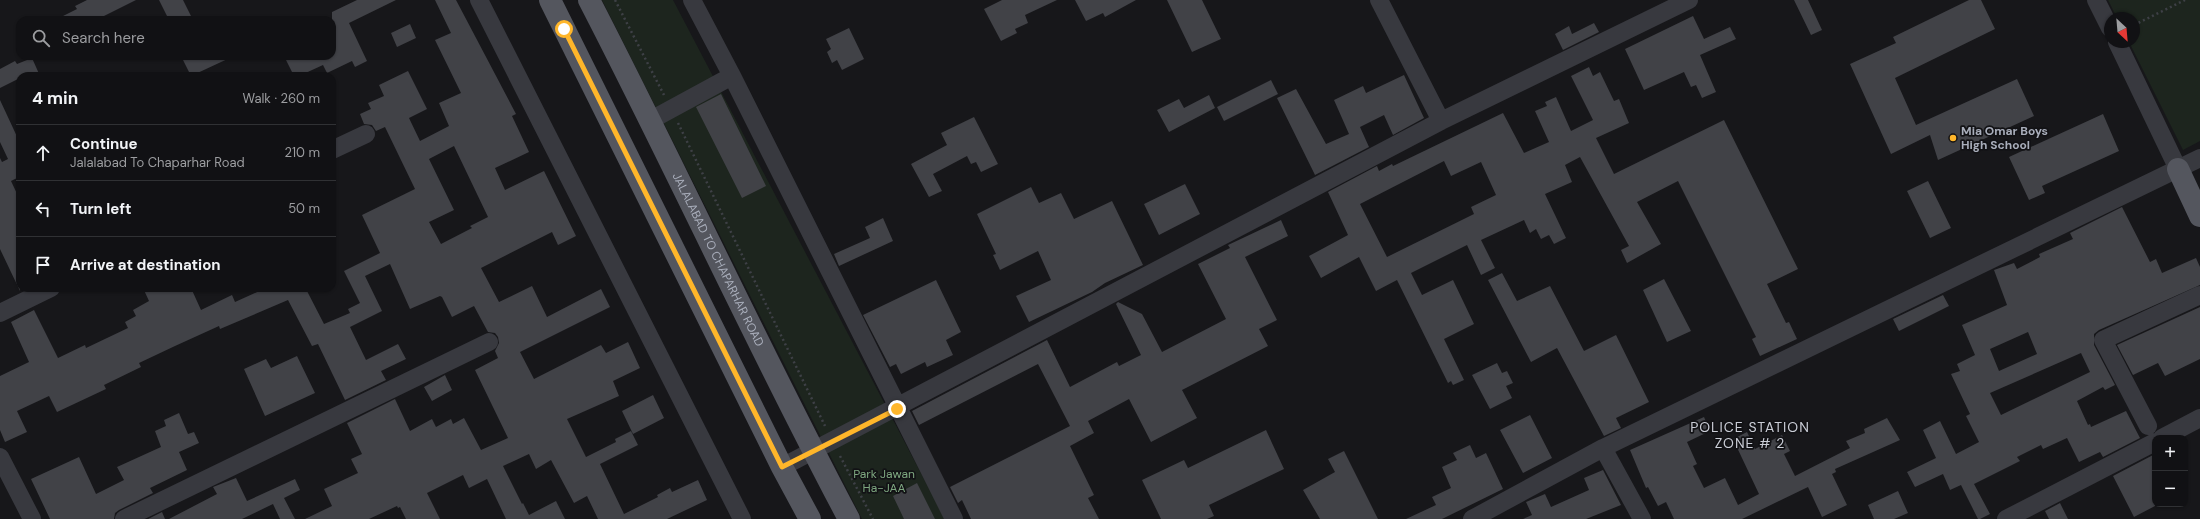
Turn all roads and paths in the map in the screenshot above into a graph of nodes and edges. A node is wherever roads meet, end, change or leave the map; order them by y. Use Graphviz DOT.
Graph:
graph roads {
  1 [pos="479,0"];
  2 [pos="550,0"];
  3 [pos="589,0"];
  4 [pos="615,0"];
  5 [pos="692,0"];
  6 [pos="1379,0"];
  7 [pos="1689,0"];
  8 [pos="2096,0"];
  9 [pos="2185,0"];
  10 [pos="2104,16"];
  11 [pos="2140,22"];
  12 [pos="2120,48"];
  13 [pos="732,76"];
  14 [pos="671,109"];
  15 [pos="651,120"];
  16 [pos="1441,121"];
  17 [pos="366,134"];
  18 [pos="336,148"];
  19 [pos="2200,158"];
  20 [pos="2178,169"];
  21 [pos="2200,216"];
  22 [pos="43,292"];
  23 [pos="2200,295"];
  24 [pos="0,313"];
  25 [pos="489,342"];
  26 [pos="897,409"];
  27 [pos="2200,418"];
  28 [pos="2152,434"];
  29 [pos="2168,435"];
  30 [pos="833,442"];
  31 [pos="1603,448"];
  32 [pos="813,452"];
  33 [pos="0,457"];
  34 [pos="782,467"];
  35 [pos="32,519"];
  36 [pos="124,519"];
  37 [pos="742,519"];
  38 [pos="810,519"];
  39 [pos="849,519"];
  40 [pos="873,519"];
  41 [pos="954,519"];
  42 [pos="1472,519"];
  43 [pos="1642,519"];
  44 [pos="2006,519"];
  1 -- 37 [label="street"];
  2 -- 34 [label="main road"];
  3 -- 15 [label="main road, JALALABAD TO CHAPARHAR ROAD"];
  4 -- 14 [label="path"];
  5 -- 13 [label="street"];
  6 -- 16 [label="street"];
  7 -- 16 [label="street"];
  8 -- 10 [label="street"];
  9 -- 11 [label="path"];
  12 -- 20 [label="street"];
  13 -- 14 [label="street"];
  13 -- 26 [label="street"];
  14 -- 15 [label="street"];
  14 -- 30 [label="path"];
  15 -- 32 [label="main road, JALALABAD TO CHAPARHAR ROAD"];
  16 -- 26 [label="street"];
  17 -- 18 [label="street"];
  19 -- 20 [label="street"];
  20 -- 21 [label="main road"];
  20 -- 31 [label="street"];
  22 -- 24 [label="street"];
  23 -- 28 [label="street"];
  25 -- 36 [label="street"];
  26 -- 30 [label="street"];
  26 -- 41 [label="street"];
  27 -- 29 [label="street"];
  28 -- 44 [label="street"];
  30 -- 32 [label="street"];
  30 -- 40 [label="path"];
  31 -- 42 [label="street"];
  31 -- 43 [label="street"];
  32 -- 34 [label="street"];
  32 -- 39 [label="main road, JALALABAD TO CHAPARHAR ROAD"];
  33 -- 35 [label="street"];
  34 -- 38 [label="main road"];
}
